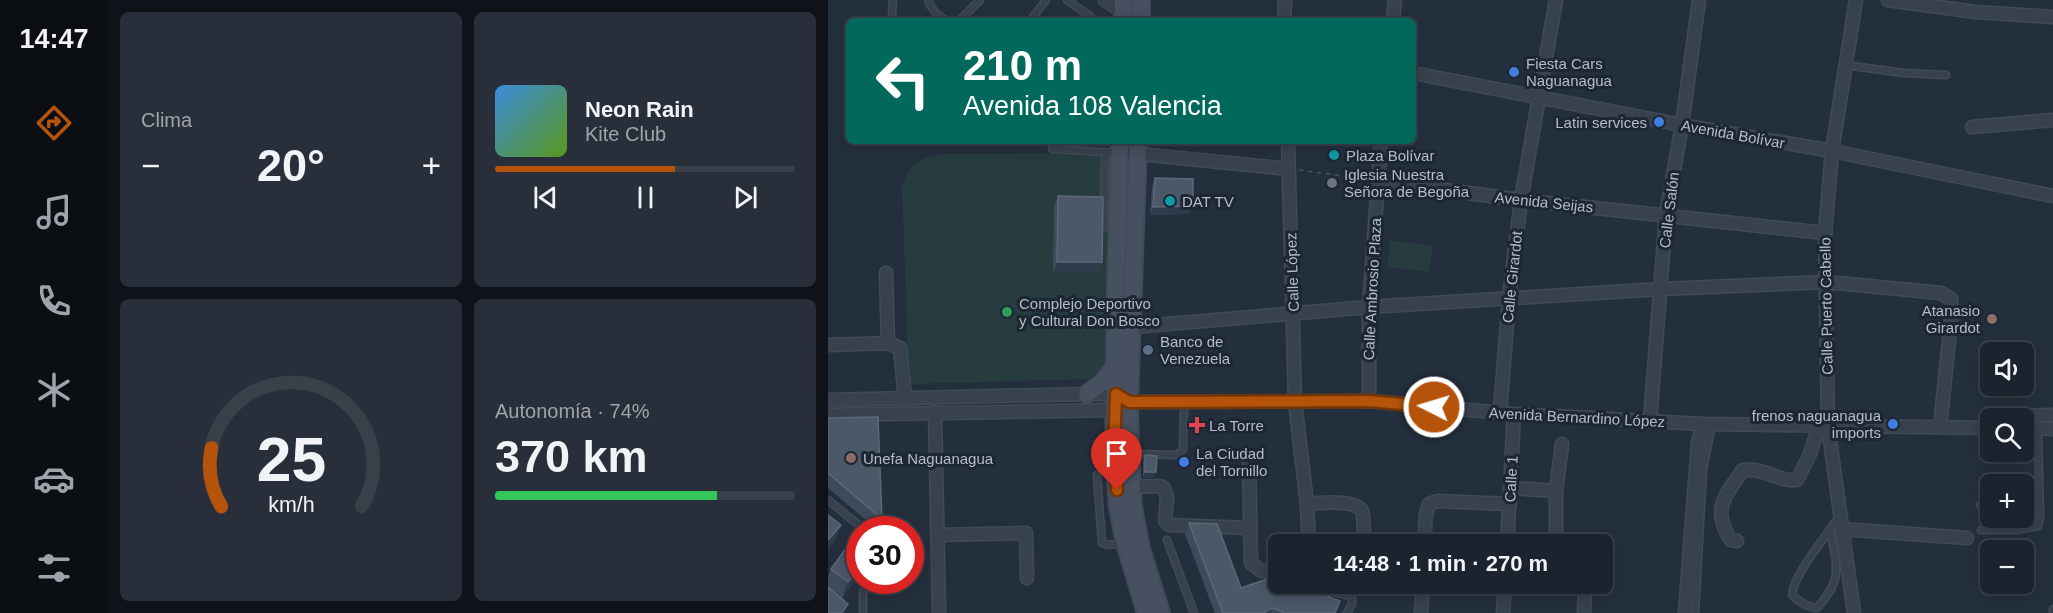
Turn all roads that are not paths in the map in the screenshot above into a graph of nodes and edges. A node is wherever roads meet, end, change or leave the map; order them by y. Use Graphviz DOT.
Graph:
graph roads {
  1 [pos="893,0"];
  2 [pos="928,0"];
  3 [pos="980,0"];
  4 [pos="1046,0"];
  5 [pos="1067,0"];
  6 [pos="1105,0"];
  7 [pos="1141,0"];
  8 [pos="1285,0"];
  9 [pos="1395,0"];
  10 [pos="1556,0"];
  11 [pos="1699,0"];
  12 [pos="1856,0"];
  13 [pos="1888,0"];
  14 [pos="1123,11"];
  15 [pos="1091,16"];
  16 [pos="2053,17"];
  17 [pos="893,18"];
  18 [pos="942,18"];
  19 [pos="962,18"];
  20 [pos="1031,18"];
  21 [pos="1143,18"];
  22 [pos="1284,18"];
  23 [pos="1393,18"];
  24 [pos="1845,64"];
  25 [pos="1416,75"];
  26 [pos="1946,75"];
  27 [pos="1539,98"];
  28 [pos="2053,120"];
  29 [pos="1682,125"];
  30 [pos="1972,127"];
  31 [pos="1288,144"];
  32 [pos="1382,144"];
  33 [pos="1138,147"];
  34 [pos="1052,149"];
  35 [pos="1115,149"];
  36 [pos="1832,151"];
  37 [pos="1289,169"];
  38 [pos="1378,181"];
  39 [pos="2053,196"];
  40 [pos="1521,200"];
  41 [pos="1666,215"];
  42 [pos="1104,228"];
  43 [pos="1825,233"];
  44 [pos="886,273"];
  45 [pos="1827,282"];
  46 [pos="1660,289"];
  47 [pos="1509,298"];
  48 [pos="1369,307"];
  49 [pos="1294,315"];
  50 [pos="1132,327"];
  51 [pos="888,343"];
  52 [pos="828,345"];
  53 [pos="1114,366"];
  54 [pos="1087,394"];
  55 [pos="905,399"];
  56 [pos="828,400"];
  57 [pos="1369,401"];
  58 [pos="1120,402"];
  59 [pos="1184,402"];
  60 [pos="1295,402"];
  61 [pos="935,412"];
  62 [pos="1500,412"];
  63 [pos="1514,414"];
  64 [pos="2053,415"];
  65 [pos="828,416"];
  66 [pos="2034,416"];
  67 [pos="1650,421"];
  68 [pos="1708,424"];
  69 [pos="1823,426"];
  70 [pos="1940,427"];
  71 [pos="1980,428"];
  72 [pos="2034,429"];
  73 [pos="2038,429"];
  74 [pos="2053,429"];
  75 [pos="1562,444"];
  76 [pos="1130,454"];
  77 [pos="1249,457"];
  78 [pos="1097,475"];
  79 [pos="1132,486"];
  80 [pos="1511,488"];
  81 [pos="1556,491"];
  82 [pos="828,500"];
  83 [pos="1307,504"];
  84 [pos="1510,504"];
  85 [pos="2034,505"];
  86 [pos="2039,505"];
  87 [pos="848,516"];
  88 [pos="1250,528"];
  89 [pos="1835,529"];
  90 [pos="1981,530"];
  91 [pos="1308,534"];
  92 [pos="1363,534"];
  93 [pos="1425,534"];
  94 [pos="1508,534"];
  95 [pos="1556,534"];
  96 [pos="938,535"];
  97 [pos="1967,538"];
  98 [pos="1167,540"];
  99 [pos="1737,541"];
  100 [pos="1125,543"];
  101 [pos="1268,571"];
  102 [pos="1027,578"];
  103 [pos="863,594"];
  104 [pos="1342,594"];
  105 [pos="1422,594"];
  106 [pos="1504,594"];
  107 [pos="1585,594"];
  108 [pos="939,612"];
  109 [pos="863,613"];
  110 [pos="1146,613"];
  111 [pos="1161,613"];
  112 [pos="1194,613"];
  113 [pos="1347,613"];
  114 [pos="1421,613"];
  115 [pos="1503,613"];
  116 [pos="1584,613"];
  117 [pos="1685,613"];
  118 [pos="1695,613"];
  119 [pos="1854,613"];
  1 -- 17 [label="lane"];
  2 -- 18 [label="lane"];
  3 -- 19 [label="lane"];
  4 -- 20 [label="lane"];
  5 -- 15 [label="lane"];
  6 -- 14 [label="street"];
  7 -- 21 [label="street"];
  8 -- 22 [label="street"];
  9 -- 23 [label="street"];
  10 -- 27 [label="street, Calle Girardot"];
  11 -- 29 [label="street, Calle Salón"];
  12 -- 24 [label="street, Calle Puerto Cabello"];
  13 -- 16 [label="street"];
  24 -- 26 [label="lane"];
  24 -- 36 [label="street, Calle Puerto Cabello"];
  25 -- 27 [label="street, Avenida Bolívar"];
  27 -- 29 [label="street, Avenida Bolívar"];
  27 -- 40 [label="street, Calle Girardot"];
  28 -- 30 [label="street"];
  29 -- 36 [label="street, Avenida Bolívar"];
  29 -- 41 [label="street, Calle Salón"];
  31 -- 37 [label="street, Calle López"];
  32 -- 38 [label="street, Calle Ambrosio Plaza"];
  33 -- 35 [label="street"];
  33 -- 37 [label="street"];
  33 -- 50 [label="street"];
  34 -- 35 [label="lane"];
  35 -- 42 [label="lane"];
  35 -- 53 [label="street"];
  36 -- 39 [label="street, Avenida Bolívar"];
  36 -- 43 [label="street, Calle Puerto Cabello"];
  37 -- 49 [label="street, Calle López"];
  38 -- 40 [label="street, Avenida Seijas"];
  38 -- 48 [label="street, Calle Ambrosio Plaza"];
  40 -- 41 [label="street, Avenida Seijas"];
  40 -- 47 [label="street, Calle Girardot"];
  41 -- 43 [label="street, Avenida Seijas"];
  41 -- 46 [label="street, Calle Salón"];
  43 -- 45 [label="street, Calle Puerto Cabello"];
  44 -- 51 [label="street"];
  45 -- 46 [label="street"];
  45 -- 69 [label="street, Calle Puerto Cabello"];
  45 -- 70 [label="street"];
  46 -- 47 [label="street"];
  46 -- 67 [label="street, Calle Salón"];
  47 -- 48 [label="street"];
  47 -- 62 [label="street, Calle Girardot"];
  48 -- 49 [label="street"];
  48 -- 57 [label="street, Calle Ambrosio Plaza"];
  49 -- 50 [label="street"];
  49 -- 60 [label="street, Calle López"];
  50 -- 58 [label="street"];
  51 -- 52 [label="street"];
  51 -- 55 [label="street"];
  53 -- 54 [label="street"];
  53 -- 58 [label="street"];
  54 -- 55 [label="street"];
  54 -- 58 [label="street"];
  55 -- 56 [label="street"];
  57 -- 60 [label="street, Avenida Bernardino López"];
  57 -- 62 [label="street, Avenida Bernardino López"];
  58 -- 59 [label="street, Avenida Bernardino López"];
  58 -- 61 [label="street"];
  58 -- 76 [label="street"];
  58 -- 100 [label="street"];
  59 -- 60 [label="street, Avenida Bernardino López"];
  59 -- 76 [label="lane"];
  60 -- 83 [label="street, Calle López"];
  61 -- 65 [label="street"];
  61 -- 96 [label="street"];
  62 -- 63 [label="street, Avenida Bernardino López"];
  63 -- 67 [label="street, Avenida Bernardino López"];
  63 -- 80 [label="street, Calle 1"];
  64 -- 66 [label="street"];
  67 -- 68 [label="street, Avenida Bernardino López"];
  68 -- 69 [label="street, Avenida Bernardino López"];
  68 -- 117 [label="street"];
  68 -- 118 [label="lane"];
  69 -- 70 [label="street, Avenida Bernardino López"];
  69 -- 89 [label="street, Calle Puerto Cabello"];
  69 -- 99 [label="street"];
  70 -- 71 [label="street, Avenida Bernardino López"];
  72 -- 73 [label="street"];
  73 -- 74 [label="street"];
  73 -- 86 [label="lane"];
  75 -- 81 [label="street"];
  76 -- 79 [label="street"];
  77 -- 88 [label="street"];
  78 -- 100 [label="lane"];
  79 -- 88 [label="street"];
  79 -- 111 [label="street"];
  80 -- 81 [label="street"];
  80 -- 84 [label="street, Calle 1"];
  81 -- 95 [label="street"];
  82 -- 87 [label="lane"];
  83 -- 91 [label="street, Calle López"];
  83 -- 92 [label="street"];
  84 -- 93 [label="street"];
  84 -- 94 [label="street, Calle 1"];
  85 -- 86 [label="lane"];
  86 -- 90 [label="lane"];
  88 -- 101 [label="street"];
  89 -- 89 [label="lane"];
  89 -- 97 [label="street"];
  89 -- 119 [label="street, Calle Puerto Cabello"];
  96 -- 102 [label="street"];
  96 -- 108 [label="street"];
  98 -- 112 [label="lane"];
  100 -- 110 [label="street"];
  103 -- 109 [label="lane"];
  104 -- 113 [label="lane"];
  105 -- 114 [label="street"];
  106 -- 115 [label="street"];
  107 -- 116 [label="street"];
}
